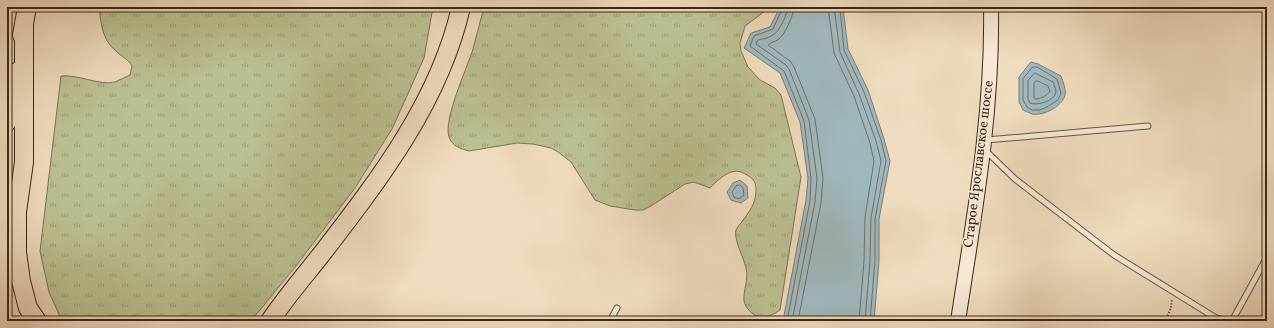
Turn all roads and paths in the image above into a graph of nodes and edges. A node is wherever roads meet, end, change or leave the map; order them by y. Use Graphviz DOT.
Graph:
graph roads {
  1 [pos="461,7"];
  2 [pos="991,7"];
  3 [pos="26,15"];
  4 [pos="7,122"];
  5 [pos="1148,126"];
  6 [pos="984,145"];
  7 [pos="1267,256"];
  8 [pos="1173,292"];
  9 [pos="617,308"];
  10 [pos="271,319"];
  11 [pos="37,321"];
  12 [pos="610,321"];
  13 [pos="958,321"];
  14 [pos="1165,321"];
  15 [pos="1227,321"];
  16 [pos="1232,321"];
  1 -- 10 [label="highway"];
  2 -- 6 [label="main road, Старое Ярославское шоссе"];
  3 -- 4 [label="highway"];
  3 -- 11 [label="highway"];
  5 -- 6 [label="lane"];
  6 -- 8 [label="lane"];
  6 -- 13 [label="main road, Старое Ярославское шоссе"];
  7 -- 16 [label="lane"];
  8 -- 14 [label="path"];
  8 -- 15 [label="lane"];
  9 -- 12 [label="lane"];
}
